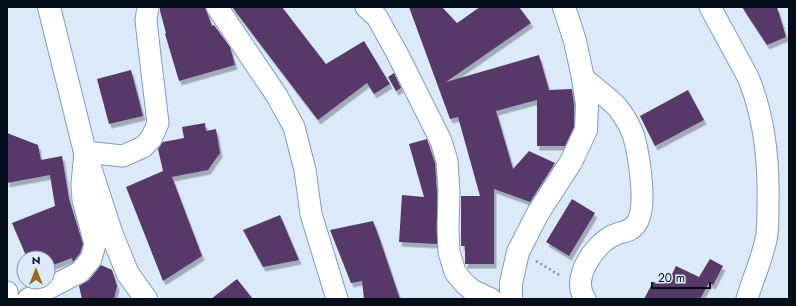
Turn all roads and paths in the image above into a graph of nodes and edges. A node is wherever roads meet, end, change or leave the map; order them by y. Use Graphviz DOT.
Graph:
graph roads {
  1 [pos="49,7"];
  2 [pos="148,7"];
  3 [pos="217,7"];
  4 [pos="366,7"];
  5 [pos="564,7"];
  6 [pos="710,7"];
  7 [pos="583,78"];
  8 [pos="85,152"];
  9 [pos="518,252"];
  10 [pos="7,292"];
  11 [pos="472,294"];
  12 [pos="583,296"];
  13 [pos="8,299"];
  14 [pos="28,299"];
  15 [pos="146,299"];
  16 [pos="337,299"];
  17 [pos="491,299"];
  18 [pos="511,299"];
  19 [pos="747,299"];
  1 -- 8 [label="main road"];
  2 -- 8 [label="street"];
  3 -- 16 [label="street"];
  4 -- 11 [label="street"];
  5 -- 7 [label="main road"];
  6 -- 19 [label="street"];
  7 -- 9 [label="main road"];
  7 -- 12 [label="street"];
  8 -- 14 [label="street"];
  8 -- 15 [label="main road"];
  9 -- 12 [label="path"];
  9 -- 18 [label="main road"];
  10 -- 13 [label="street"];
  11 -- 17 [label="street"];
}
